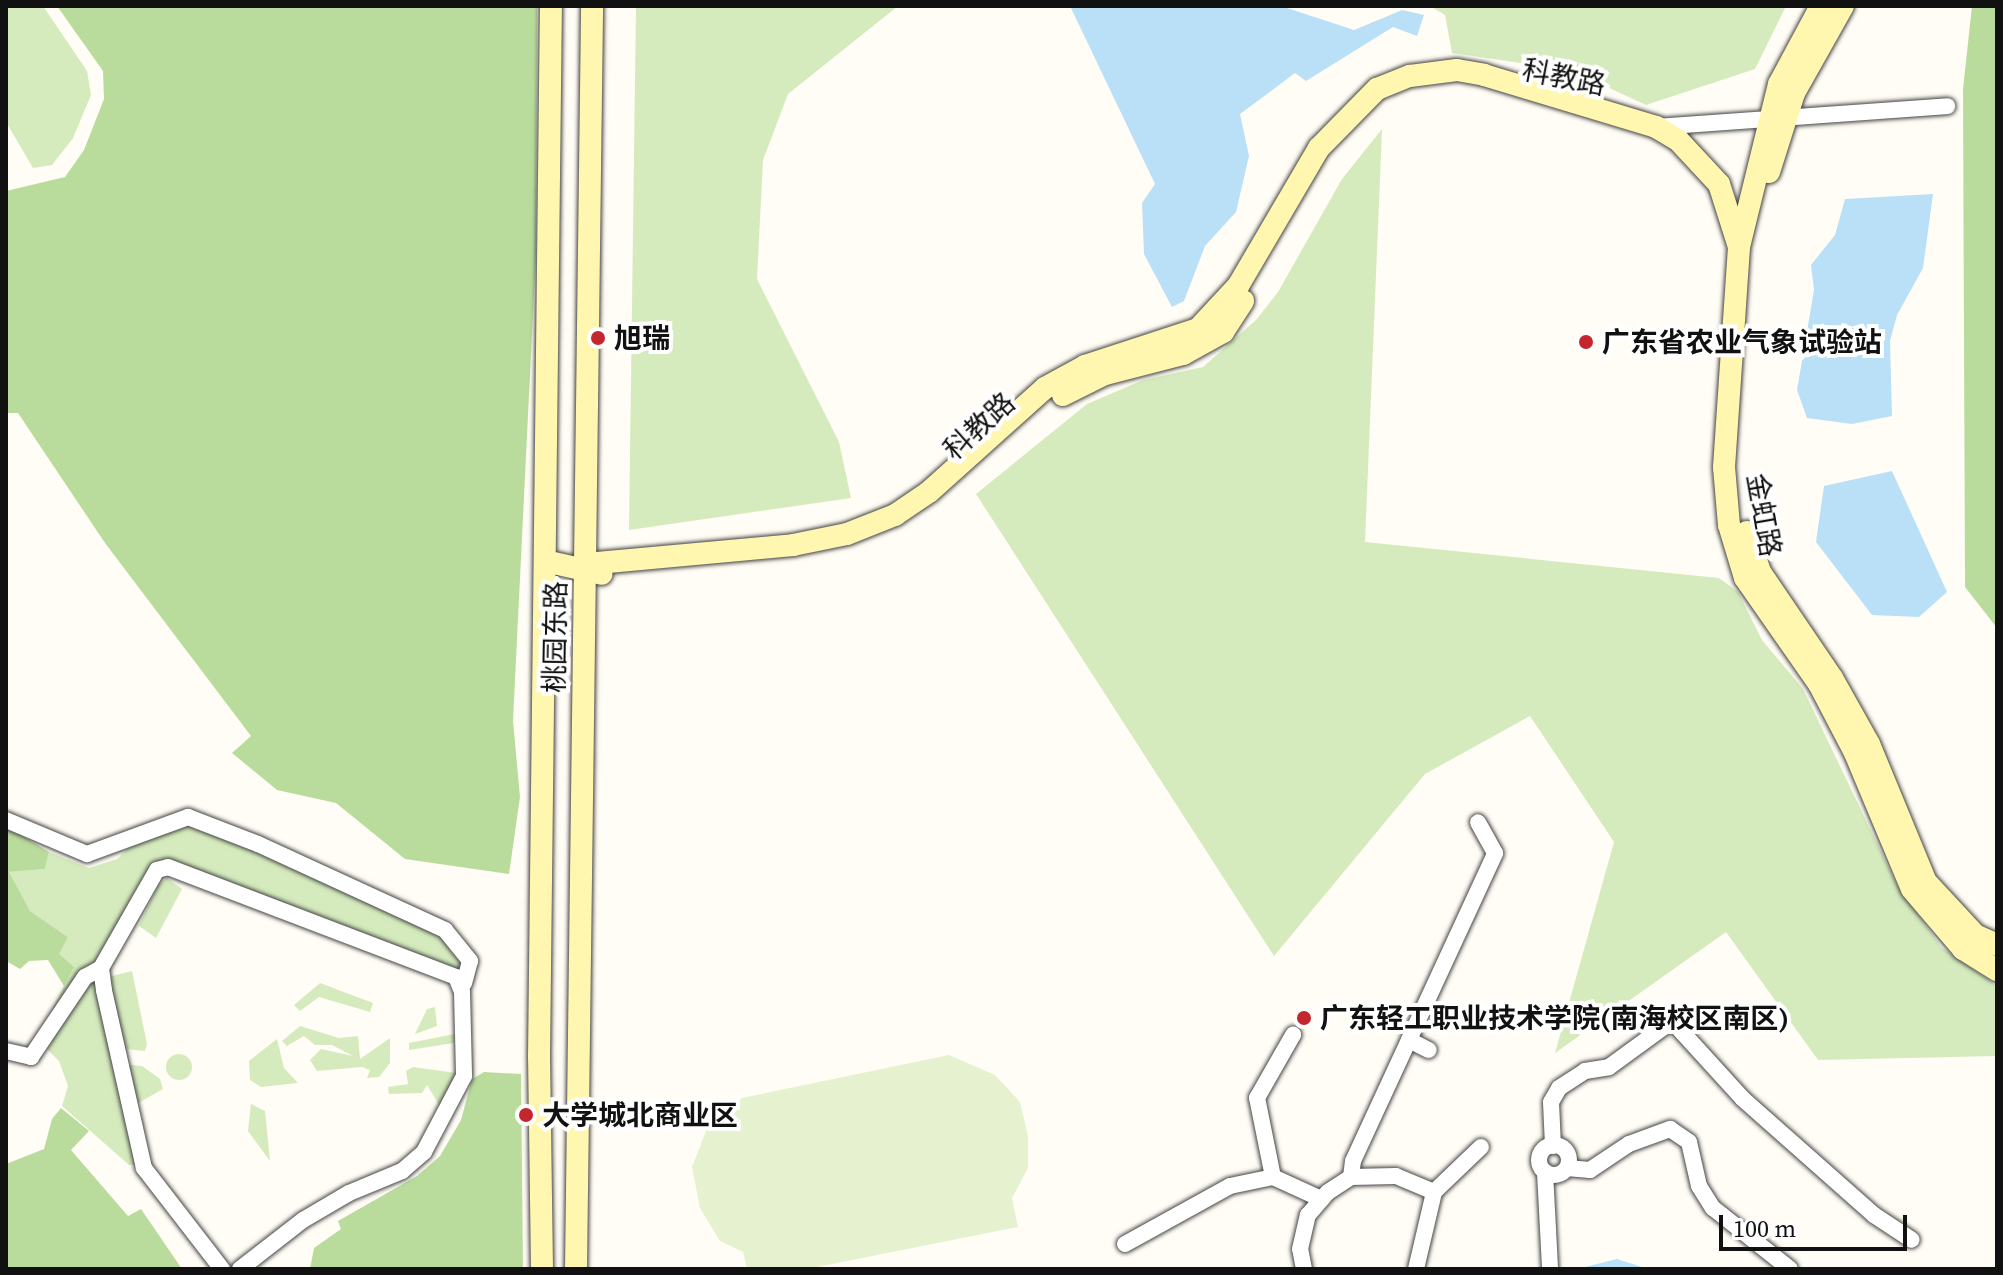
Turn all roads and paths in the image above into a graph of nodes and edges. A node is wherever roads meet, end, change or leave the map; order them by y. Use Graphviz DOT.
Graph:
graph roads {
  1 [pos="551,6"];
  2 [pos="592,6"];
  3 [pos="1821,6"];
  4 [pos="1843,6"];
  5 [pos="1947,106"];
  6 [pos="1776,121"];
  7 [pos="1656,127"];
  8 [pos="1739,247"];
  9 [pos="545,561"];
  10 [pos="586,569"];
  11 [pos="6,820"];
  12 [pos="1478,822"];
  13 [pos="1997,945"];
  14 [pos="101,968"];
  15 [pos="1997,970"];
  16 [pos="464,983"];
  17 [pos="1293,1035"];
  18 [pos="1409,1040"];
  19 [pos="1429,1050"];
  20 [pos="6,1051"];
  21 [pos="1553,1146"];
  22 [pos="1481,1147"];
  23 [pos="1567,1168"];
  24 [pos="1545,1172"];
  25 [pos="1273,1177"];
  26 [pos="1351,1177"];
  27 [pos="1434,1192"];
  28 [pos="1321,1199"];
  29 [pos="1912,1240"];
  30 [pos="1125,1244"];
  31 [pos="222,1269"];
  32 [pos="240,1269"];
  33 [pos="542,1269"];
  34 [pos="576,1269"];
  35 [pos="1304,1269"];
  36 [pos="1416,1269"];
  37 [pos="1550,1269"];
  38 [pos="1790,1269"];
  1 -- 9 [label="street, 桃园东路"];
  2 -- 10 [label="street, 桃园东路"];
  3 -- 6 [label="street, 金虹路"];
  4 -- 6 [label="street, 金虹路"];
  5 -- 6 [label="street"];
  6 -- 7 [label="street"];
  6 -- 8 [label="street, 金虹路"];
  6 -- 13 [label="street, 金虹路"];
  7 -- 8 [label="street, 科教路"];
  7 -- 10 [label="street, 科教路"];
  8 -- 15 [label="street, 金虹路"];
  9 -- 10 [label="street, 科教路"];
  9 -- 33 [label="street, 桃园东路"];
  10 -- 34 [label="street, 桃园东路"];
  11 -- 16 [label="street"];
  12 -- 18 [label="street"];
  14 -- 20 [label="street"];
  14 -- 31 [label="street"];
  14 -- 32 [label="street"];
  17 -- 25 [label="street"];
  18 -- 19 [label="street"];
  18 -- 26 [label="street"];
  21 -- 23 [label="street"];
  21 -- 24 [label="street"];
  21 -- 29 [label="street"];
  22 -- 27 [label="street"];
  23 -- 24 [label="street"];
  23 -- 38 [label="street"];
  24 -- 37 [label="street"];
  25 -- 28 [label="street"];
  25 -- 30 [label="street"];
  26 -- 27 [label="street"];
  26 -- 28 [label="street"];
  27 -- 36 [label="street"];
  28 -- 35 [label="street"];
}
